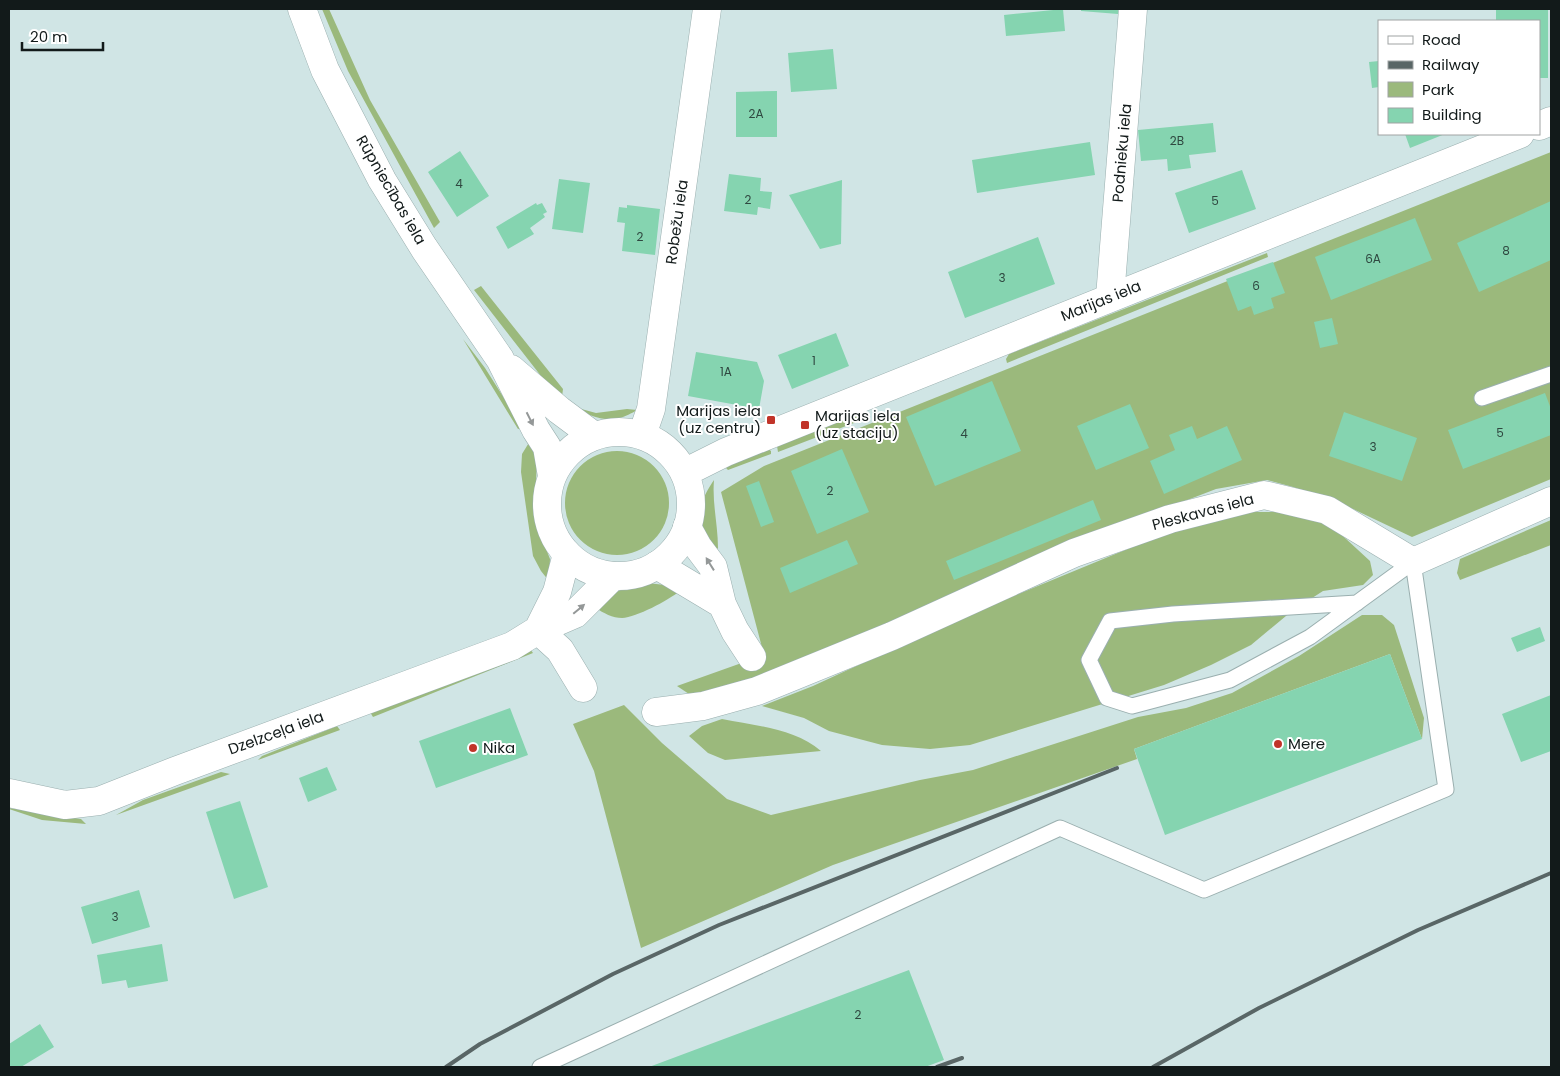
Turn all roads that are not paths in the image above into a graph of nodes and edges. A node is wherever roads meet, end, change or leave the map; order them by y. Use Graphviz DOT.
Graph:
graph roads {
  1 [pos="302,9"];
  2 [pos="707,9"];
  3 [pos="1134,9"];
  4 [pos="1517,135"];
  5 [pos="1110,297"];
  6 [pos="500,360"];
  7 [pos="1551,374"];
  8 [pos="1482,398"];
  9 [pos="642,435"];
  10 [pos="594,436"];
  11 [pos="684,473"];
  12 [pos="552,476"];
  13 [pos="1551,501"];
  14 [pos="687,528"];
  15 [pos="567,554"];
  16 [pos="1413,562"];
  17 [pos="657,565"];
  18 [pos="613,576"];
  19 [pos="1356,603"];
  20 [pos="722,604"];
  21 [pos="538,630"];
  22 [pos="752,657"];
  23 [pos="583,688"];
  24 [pos="656,712"];
  25 [pos="9,793"];
  26 [pos="540,1067"];
  1 -- 6 [label="street, Rūpniecības iela"];
  2 -- 9 [label="street, Robežu iela"];
  3 -- 5 [label="street, Podnieku iela"];
  4 -- 5 [label="street, Marijas iela"];
  5 -- 11 [label="street, Marijas iela"];
  6 -- 10 [label="street, Rūpniecības iela"];
  6 -- 12 [label="street, Rūpniecības iela, one-way"];
  7 -- 8 [label="lane"];
  9 -- 10 [label="street"];
  9 -- 11 [label="street"];
  10 -- 12 [label="street"];
  11 -- 14 [label="street"];
  12 -- 15 [label="street"];
  13 -- 16 [label="street"];
  14 -- 17 [label="street"];
  20 -- 14 [label="street, one-way"];
  15 -- 18 [label="street"];
  15 -- 21 [label="street"];
  16 -- 19 [label="lane"];
  16 -- 24 [label="street, Pleskavas iela"];
  16 -- 26 [label="lane"];
  17 -- 18 [label="street"];
  17 -- 20 [label="street"];
  21 -- 18 [label="street, Dzelzceļa iela, one-way"];
  19 -- 19 [label="lane"];
  20 -- 22 [label="street"];
  21 -- 23 [label="street"];
  21 -- 25 [label="street, Dzelzceļa iela"];
}
